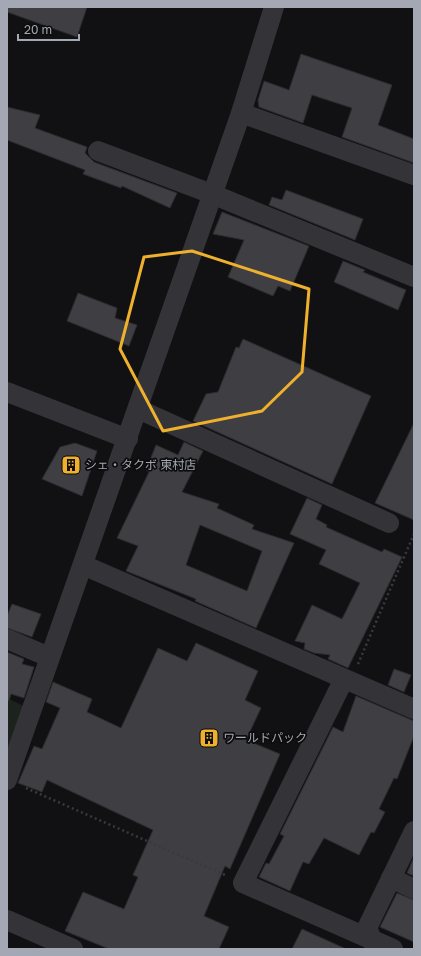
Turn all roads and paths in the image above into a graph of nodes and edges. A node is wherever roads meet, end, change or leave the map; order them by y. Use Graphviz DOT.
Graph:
graph roads {
  1 [pos="274,7"];
  2 [pos="240,113"];
  3 [pos="98,151"];
  4 [pos="414,175"];
  5 [pos="212,194"];
  6 [pos="414,277"];
  7 [pos="7,392"];
  8 [pos="138,409"];
  9 [pos="128,439"];
  10 [pos="389,523"];
  11 [pos="414,534"];
  12 [pos="83,565"];
  13 [pos="7,639"];
  14 [pos="49,657"];
  15 [pos="347,680"];
  16 [pos="414,709"];
  17 [pos="15,783"];
  18 [pos="414,831"];
  19 [pos="391,878"];
  20 [pos="243,883"];
  21 [pos="414,889"];
  22 [pos="7,920"];
  23 [pos="374,944"];
  24 [pos="73,949"];
  25 [pos="393,949"];
  1 -- 2 [label="street"];
  2 -- 4 [label="street"];
  2 -- 5 [label="street"];
  3 -- 5 [label="street"];
  5 -- 6 [label="street"];
  5 -- 8 [label="street"];
  7 -- 9 [label="street"];
  8 -- 9 [label="street"];
  8 -- 10 [label="street"];
  9 -- 12 [label="street"];
  11 -- 15 [label="path"];
  12 -- 14 [label="street"];
  12 -- 15 [label="street"];
  13 -- 14 [label="street"];
  14 -- 17 [label="street"];
  15 -- 16 [label="street"];
  15 -- 20 [label="street"];
  17 -- 20 [label="path"];
  18 -- 19 [label="street"];
  19 -- 21 [label="street"];
  19 -- 23 [label="street"];
  20 -- 23 [label="street"];
  22 -- 24 [label="street"];
  23 -- 25 [label="street"];
}
